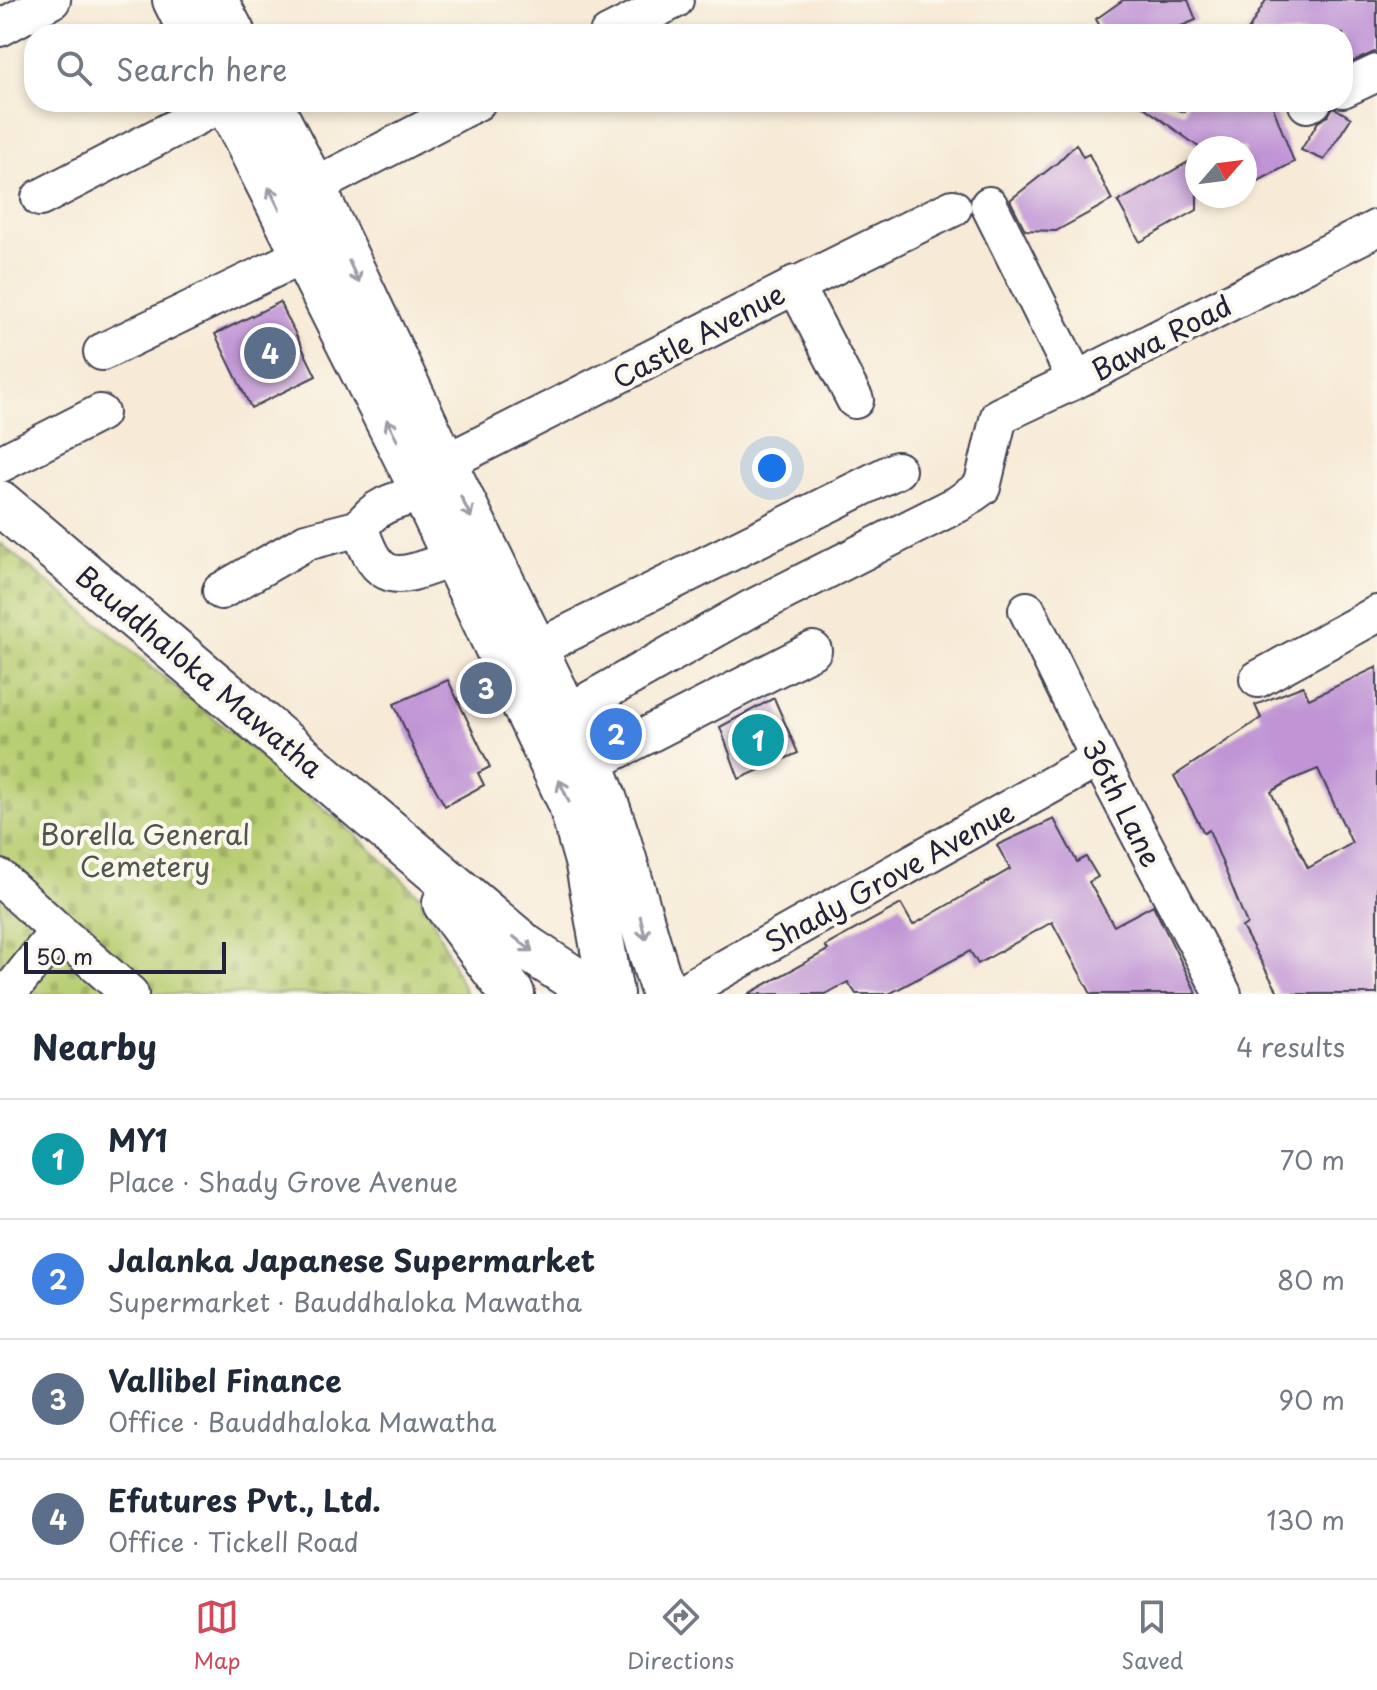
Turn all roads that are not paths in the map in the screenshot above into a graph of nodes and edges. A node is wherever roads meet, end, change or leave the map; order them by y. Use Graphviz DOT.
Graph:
graph roads {
  1 [pos="52,0"];
  2 [pos="175,0"];
  3 [pos="215,0"];
  4 [pos="675,0"];
  5 [pos="187,24"];
  6 [pos="228,24"];
  7 [pos="628,24"];
  8 [pos="0,28"];
  9 [pos="1377,73"];
  10 [pos="1353,84"];
  11 [pos="207,112"];
  12 [pos="231,112"];
  13 [pos="274,112"];
  14 [pos="458,112"];
  15 [pos="313,187"];
  16 [pos="40,198"];
  17 [pos="989,205"];
  18 [pos="953,208"];
  19 [pos="1377,228"];
  20 [pos="303,255"];
  21 [pos="795,284"];
  22 [pos="102,352"];
  23 [pos="1076,380"];
  24 [pos="855,400"];
  25 [pos="100,413"];
  26 [pos="0,464"];
  27 [pos="897,470"];
  28 [pos="434,478"];
  29 [pos="0,503"];
  30 [pos="360,528"];
  31 [pos="454,558"];
  32 [pos="221,591"];
  33 [pos="1027,610"];
  34 [pos="1377,614"];
  35 [pos="536,649"];
  36 [pos="813,650"];
  37 [pos="1258,679"];
  38 [pos="567,713"];
  39 [pos="1099,758"];
  40 [pos="591,764"];
  41 [pos="398,840"];
  42 [pos="0,878"];
  43 [pos="58,931"];
  44 [pos="8,994"];
  45 [pos="130,994"];
  46 [pos="512,994"];
  47 [pos="597,994"];
  48 [pos="611,994"];
  49 [pos="664,994"];
  50 [pos="679,994"];
  51 [pos="1223,994"];
  1 -- 8 [label="street"];
  2 -- 5 [label="main road"];
  3 -- 6 [label="main road"];
  4 -- 7 [label="street"];
  9 -- 10 [label="street"];
  11 -- 16 [label="street"];
  20 -- 12 [label="main road, one-way"];
  13 -- 15 [label="main road"];
  14 -- 15 [label="street"];
  15 -- 28 [label="main road, one-way"];
  17 -- 23 [label="street, Bawa Road"];
  18 -- 21 [label="street, Castle Avenue"];
  19 -- 23 [label="street, Bawa Road"];
  20 -- 22 [label="street"];
  28 -- 20 [label="main road, one-way"];
  21 -- 24 [label="street"];
  21 -- 28 [label="street, Castle Avenue"];
  23 -- 38 [label="street"];
  25 -- 26 [label="street"];
  27 -- 35 [label="street"];
  28 -- 30 [label="street, Castle Avenue"];
  28 -- 31 [label="main road"];
  28 -- 35 [label="main road, one-way"];
  29 -- 41 [label="main road, Bauddhaloka Mawatha"];
  30 -- 31 [label="street"];
  30 -- 32 [label="street"];
  48 -- 31 [label="main road, one-way"];
  33 -- 39 [label="street, 36th Lane"];
  34 -- 37 [label="street"];
  35 -- 38 [label="main road"];
  36 -- 40 [label="street"];
  38 -- 40 [label="main road"];
  39 -- 50 [label="street, Shady Grove Avenue"];
  39 -- 51 [label="street, 36th Lane"];
  40 -- 49 [label="main road, one-way"];
  41 -- 46 [label="main road, Bauddhaloka Mawatha"];
  41 -- 47 [label="main road, Bauddhaloka Mawatha, one-way"];
  42 -- 43 [label="street"];
  43 -- 44 [label="street"];
  43 -- 45 [label="street"];
}
